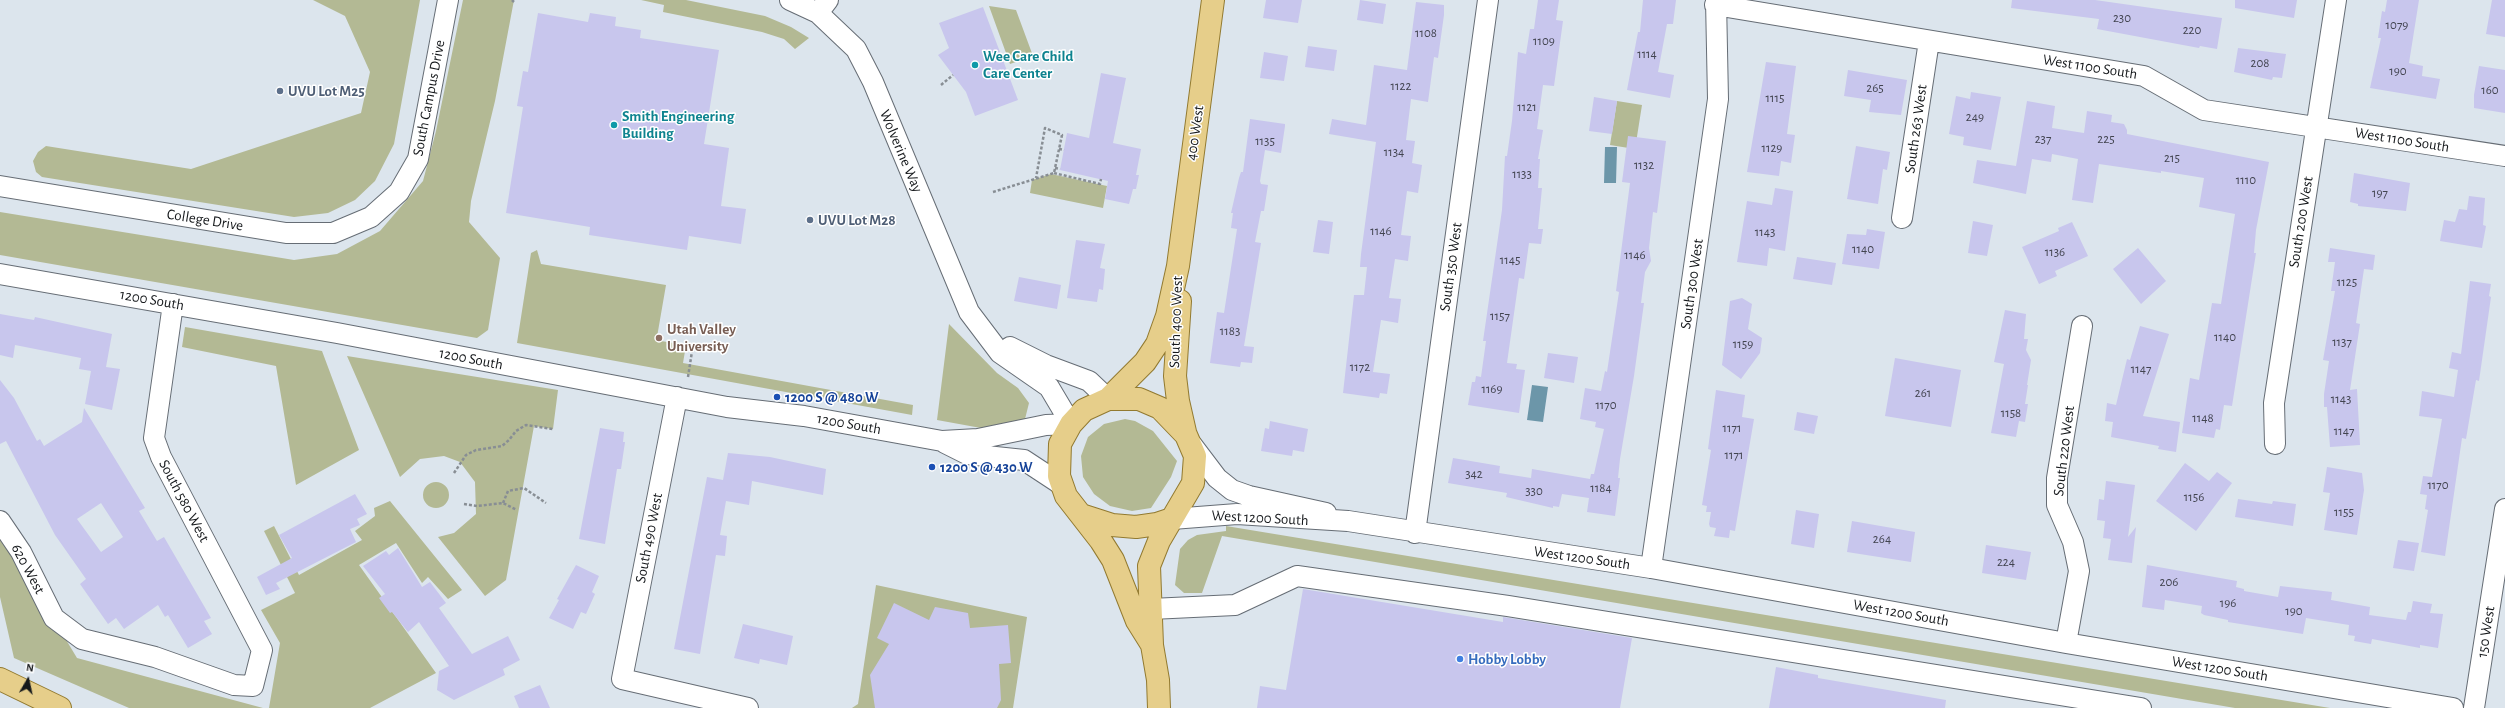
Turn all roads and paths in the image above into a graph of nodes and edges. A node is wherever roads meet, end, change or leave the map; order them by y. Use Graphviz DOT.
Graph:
graph roads {
  1 [pos="448,0"];
  2 [pos="790,0"];
  3 [pos="1213,0"];
  4 [pos="1488,0"];
  5 [pos="2336,0"];
  6 [pos="1716,2"];
  7 [pos="823,6"];
  8 [pos="1929,41"];
  9 [pos="953,75"];
  10 [pos="941,85"];
  11 [pos="2315,126"];
  12 [pos="1059,149"];
  13 [pos="1064,150"];
  14 [pos="2505,156"];
  15 [pos="1055,168"];
  16 [pos="1060,169"];
  17 [pos="1054,173"];
  18 [pos="1036,178"];
  19 [pos="1101,179"];
  20 [pos="0,186"];
  21 [pos="399,192"];
  22 [pos="993,192"];
  23 [pos="1902,218"];
  24 [pos="1178,266"];
  25 [pos="0,274"];
  26 [pos="173,304"];
  27 [pos="2082,326"];
  28 [pos="982,328"];
  29 [pos="693,345"];
  30 [pos="688,377"];
  31 [pos="677,397"];
  32 [pos="1108,399"];
  33 [pos="1071,424"];
  34 [pos="553,429"];
  35 [pos="1189,440"];
  36 [pos="942,441"];
  37 [pos="2275,444"];
  38 [pos="454,473"];
  39 [pos="1062,485"];
  40 [pos="503,503"];
  41 [pos="546,503"];
  42 [pos="464,504"];
  43 [pos="2505,509"];
  44 [pos="517,510"];
  45 [pos="1081,515"];
  46 [pos="1172,519"];
  47 [pos="0,521"];
  48 [pos="1348,521"];
  49 [pos="1415,533"];
  50 [pos="1651,568"];
  51 [pos="1151,609"];
  52 [pos="2066,643"];
  53 [pos="1152,645"];
  54 [pos="155,657"];
  55 [pos="0,679"];
  56 [pos="60,708"];
  57 [pos="748,708"];
  58 [pos="1159,708"];
  59 [pos="2141,708"];
  60 [pos="2453,708"];
  61 [pos="2474,708"];
  1 -- 21 [label="street, South Campus Drive"];
  2 -- 7 [label="street, Wolverine Way"];
  3 -- 24 [label="main road, 400 West"];
  4 -- 49 [label="street, South 350 West"];
  5 -- 11 [label="street, South 200 West"];
  6 -- 8 [label="street, West 1100 South"];
  6 -- 50 [label="street, South 300 West"];
  7 -- 28 [label="street, Wolverine Way"];
  8 -- 11 [label="street, West 1100 South"];
  8 -- 23 [label="street, South 263 West"];
  9 -- 10 [label="path"];
  11 -- 14 [label="street, West 1100 South"];
  11 -- 37 [label="street, South 200 West"];
  12 -- 13 [label="path"];
  12 -- 15 [label="path"];
  12 -- 18 [label="path"];
  15 -- 16 [label="path"];
  15 -- 17 [label="path"];
  17 -- 18 [label="path"];
  17 -- 19 [label="path"];
  18 -- 22 [label="path"];
  20 -- 21 [label="street, College Drive"];
  24 -- 32 [label="main road, South 400 West"];
  24 -- 35 [label="main road, South 400 West"];
  25 -- 26 [label="street, 1200 South"];
  26 -- 31 [label="street, 1200 South"];
  26 -- 54 [label="street, South 580 West"];
  27 -- 52 [label="street, South 220 West"];
  28 -- 32 [label="street, Wolverine Way"];
  28 -- 33 [label="street, Wolverine Way"];
  29 -- 30 [label="path"];
  31 -- 36 [label="street, 1200 South"];
  31 -- 57 [label="street, South 490 West"];
  32 -- 33 [label="main road"];
  32 -- 35 [label="main road"];
  33 -- 36 [label="street, 1200 South"];
  33 -- 39 [label="main road"];
  34 -- 38 [label="path"];
  35 -- 46 [label="main road"];
  35 -- 48 [label="street, West 1200 South"];
  36 -- 39 [label="street, 1200 South"];
  39 -- 45 [label="main road"];
  40 -- 41 [label="path"];
  40 -- 42 [label="path"];
  40 -- 44 [label="path"];
  43 -- 61 [label="street, 150 West"];
  45 -- 46 [label="main road"];
  45 -- 53 [label="main road"];
  46 -- 48 [label="street, West 1200 South"];
  46 -- 51 [label="main road"];
  47 -- 54 [label="street, 620 West"];
  48 -- 49 [label="street, West 1200 South"];
  49 -- 50 [label="street, West 1200 South"];
  50 -- 52 [label="street, West 1200 South"];
  51 -- 53 [label="main road"];
  51 -- 59 [label="street"];
  52 -- 60 [label="street, West 1200 South"];
  53 -- 58 [label="main road"];
  55 -- 56 [label="main road"];
}
